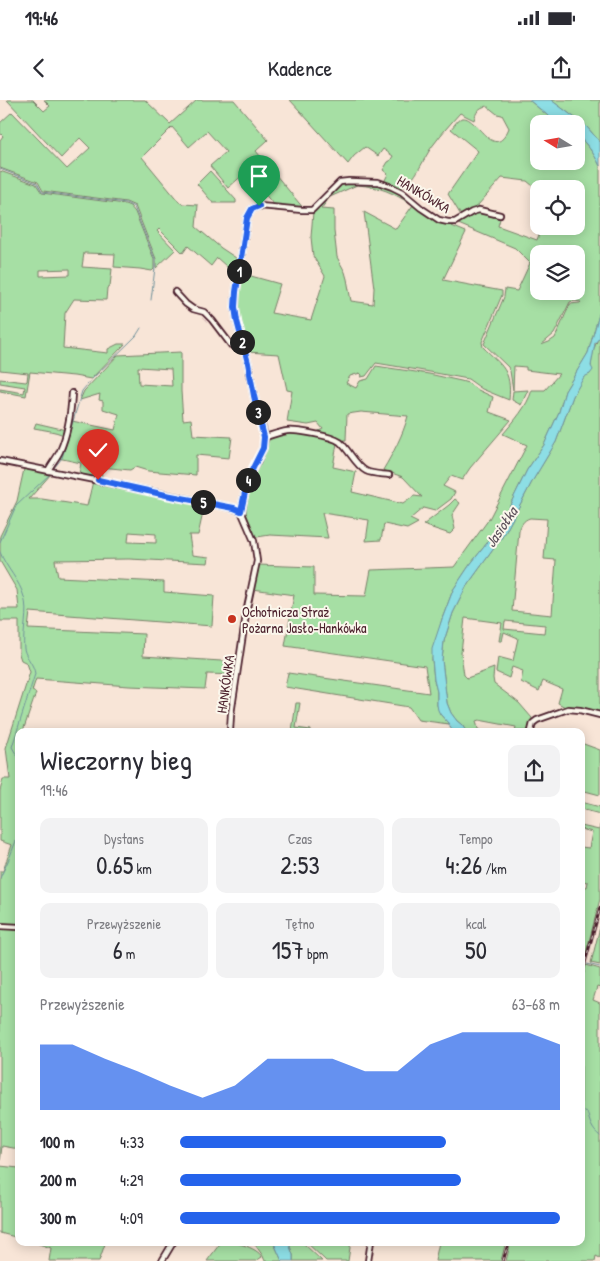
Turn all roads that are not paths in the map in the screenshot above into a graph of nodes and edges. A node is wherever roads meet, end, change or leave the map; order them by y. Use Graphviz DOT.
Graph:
graph roads {
  1 [pos="500,214"];
  2 [pos="176,292"];
  3 [pos="244,349"];
  4 [pos="72,393"];
  5 [pos="264,437"];
  6 [pos="0,461"];
  7 [pos="48,471"];
  8 [pos="389,475"];
  9 [pos="241,511"];
  10 [pos="600,715"];
  11 [pos="230,728"];
  12 [pos="533,728"];
  13 [pos="0,926"];
  14 [pos="15,927"];
  15 [pos="171,1246"];
  16 [pos="370,1246"];
  17 [pos="162,1261"];
  18 [pos="368,1261"];
  1 -- 3 [label="street, HANKÓWKA"];
  2 -- 3 [label="street"];
  3 -- 5 [label="street, HANKÓWKA"];
  4 -- 7 [label="street"];
  5 -- 8 [label="street"];
  5 -- 9 [label="street"];
  6 -- 7 [label="street"];
  7 -- 9 [label="street"];
  9 -- 11 [label="street, HANKÓWKA"];
  10 -- 12 [label="street"];
  13 -- 14 [label="street"];
  15 -- 17 [label="street"];
  16 -- 18 [label="street"];
}
